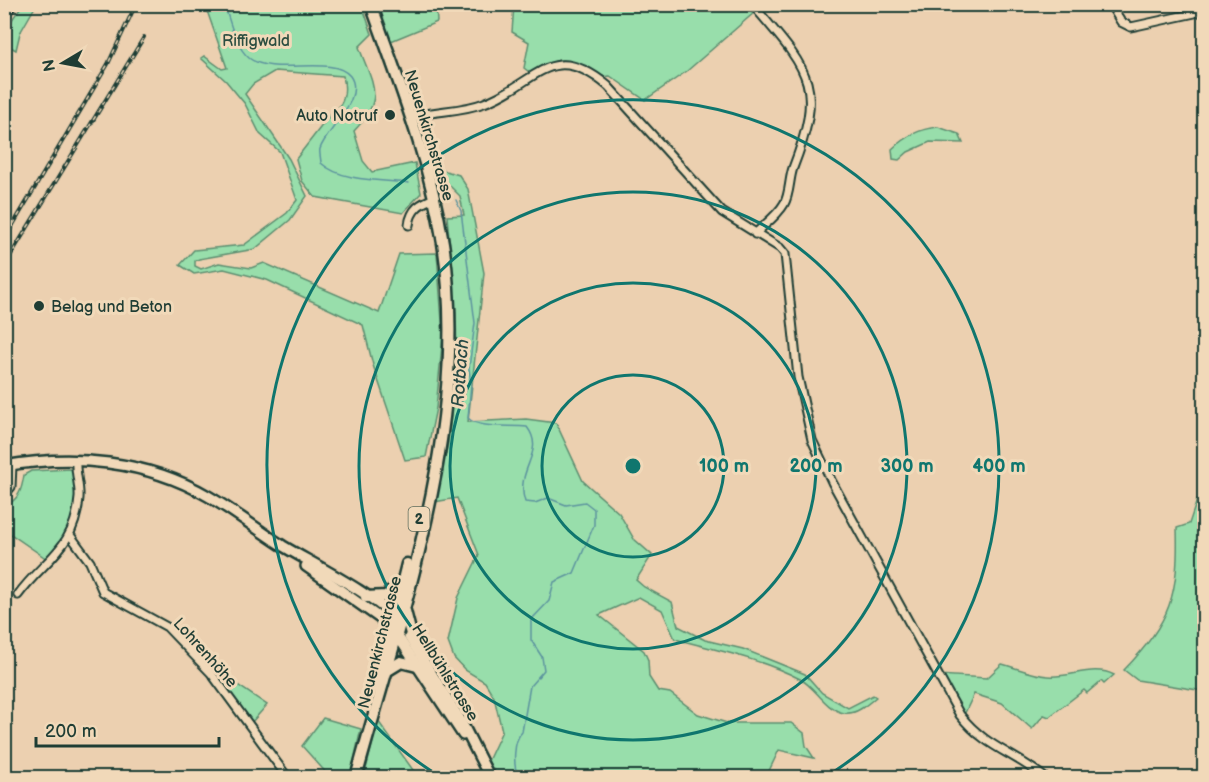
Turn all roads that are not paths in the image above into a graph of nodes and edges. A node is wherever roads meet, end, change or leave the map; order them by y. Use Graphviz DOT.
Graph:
graph roads {
  1 [pos="10,4"];
  2 [pos="370,4"];
  3 [pos="752,4"];
  4 [pos="1110,4"];
  5 [pos="4,11"];
  6 [pos="1204,11"];
  7 [pos="411,117"];
  8 [pos="435,198"];
  9 [pos="409,225"];
  10 [pos="755,234"];
  11 [pos="437,457"];
  12 [pos="76,461"];
  13 [pos="8,465"];
  14 [pos="4,494"];
  15 [pos="70,535"];
  16 [pos="284,546"];
  17 [pos="402,581"];
  18 [pos="18,595"];
  19 [pos="366,597"];
  20 [pos="404,605"];
  21 [pos="395,625"];
  22 [pos="413,642"];
  23 [pos="417,666"];
  24 [pos="388,670"];
  25 [pos="369,732"];
  26 [pos="470,743"];
  27 [pos="288,777"];
  28 [pos="357,777"];
  29 [pos="490,777"];
  30 [pos="1045,777"];
  1 -- 5 [label="highway"];
  2 -- 7 [label="main road, Neuenkirchstrasse / 2"];
  3 -- 10 [label="street"];
  4 -- 6 [label="street"];
  7 -- 8 [label="main road, Neuenkirchstrasse / 2"];
  7 -- 10 [label="street"];
  8 -- 9 [label="street"];
  8 -- 11 [label="main road, Neuenkirchstrasse / 2"];
  10 -- 30 [label="street"];
  11 -- 17 [label="main road, Neuenkirchstrasse / 2"];
  11 -- 20 [label="main road, Neuenkirchstrasse / 2"];
  12 -- 13 [label="main road"];
  12 -- 15 [label="street"];
  12 -- 16 [label="main road"];
  13 -- 14 [label="street"];
  15 -- 18 [label="street"];
  15 -- 27 [label="street, Lohrenhöhe"];
  16 -- 19 [label="main road"];
  16 -- 21 [label="main road"];
  17 -- 19 [label="main road"];
  17 -- 21 [label="main road, Neuenkirchstrasse / 2"];
  19 -- 21 [label="main road"];
  20 -- 21 [label="main road, Neuenkirchstrasse / 2"];
  20 -- 22 [label="main road"];
  21 -- 22 [label="main road, Hellbühlstrasse"];
  21 -- 23 [label="main road, Hellbühlstrasse"];
  21 -- 24 [label="main road, Neuenkirchstrasse / 2"];
  21 -- 25 [label="main road, Neuenkirchstrasse / 2"];
  22 -- 26 [label="main road, Hellbühlstrasse"];
  23 -- 24 [label="main road"];
  23 -- 26 [label="main road, Hellbühlstrasse"];
  24 -- 25 [label="main road, Neuenkirchstrasse / 2"];
  25 -- 28 [label="main road, 2"];
  26 -- 29 [label="main road, Hellbühlstrasse"];
}
